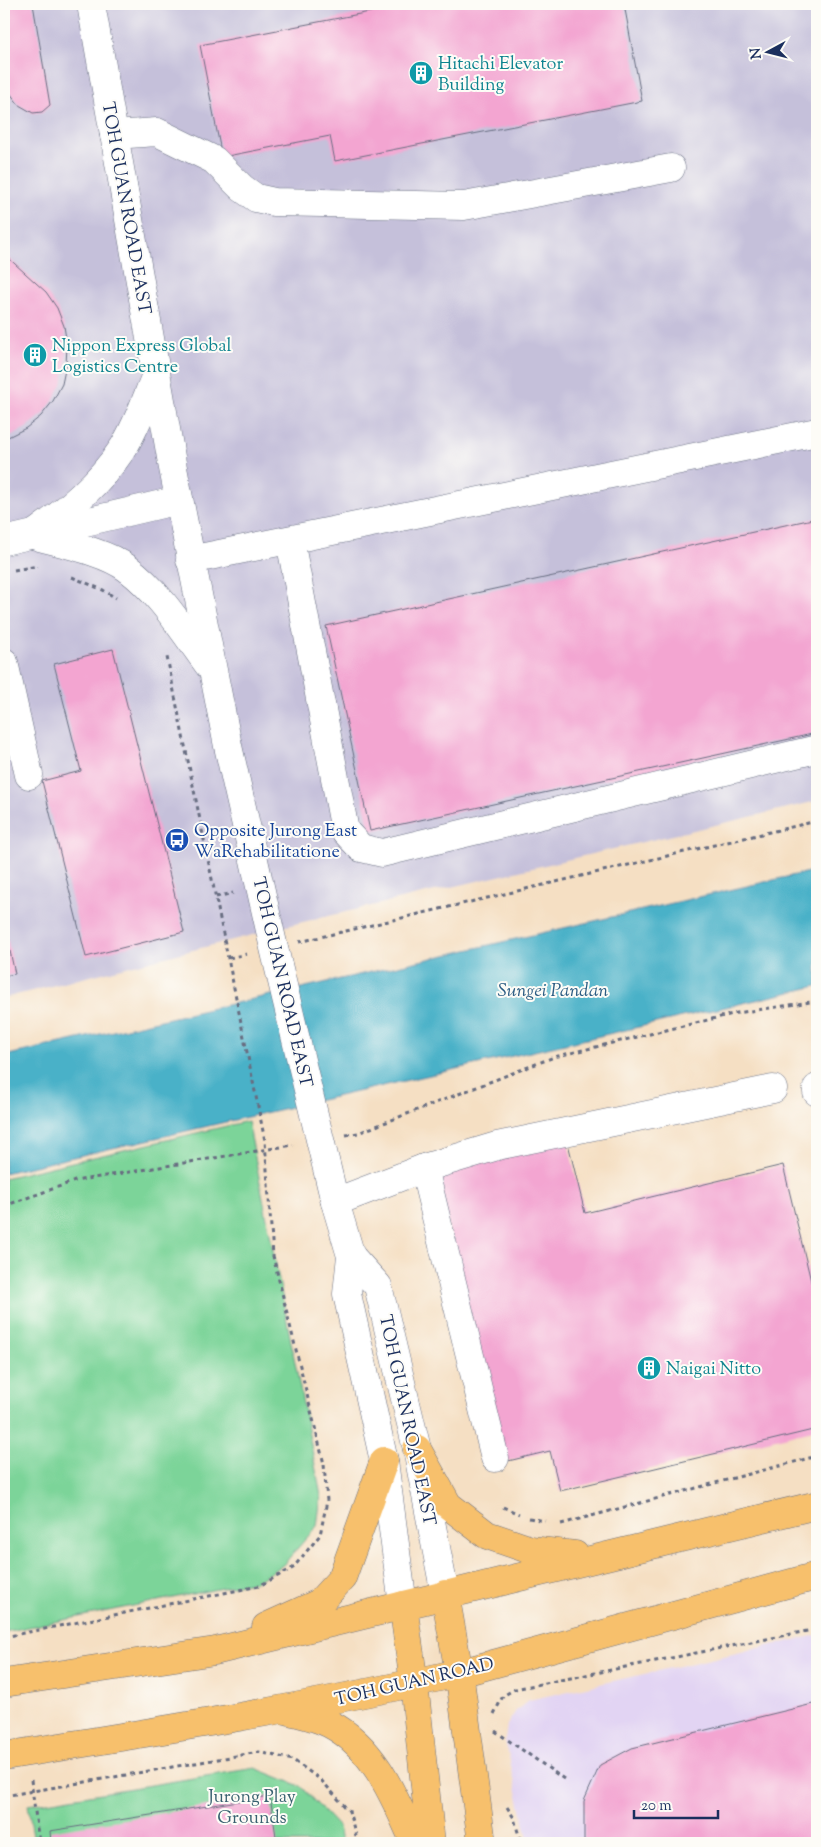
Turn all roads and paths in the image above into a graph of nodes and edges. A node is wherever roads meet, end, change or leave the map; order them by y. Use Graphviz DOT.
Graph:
graph roads {
  1 [pos="91,4"];
  2 [pos="114,135"];
  3 [pos="671,168"];
  4 [pos="156,375"];
  5 [pos="817,432"];
  6 [pos="179,500"];
  7 [pos="33,535"];
  8 [pos="290,540"];
  9 [pos="4,541"];
  10 [pos="190,560"];
  11 [pos="40,566"];
  12 [pos="13,570"];
  13 [pos="65,574"];
  14 [pos="118,599"];
  15 [pos="167,655"];
  16 [pos="4,662"];
  17 [pos="214,672"];
  18 [pos="817,749"];
  19 [pos="29,775"];
  20 [pos="817,821"];
  21 [pos="276,955"];
  22 [pos="817,1001"];
  23 [pos="772,1088"];
  24 [pos="817,1088"];
  25 [pos="817,1092"];
  26 [pos="358,1133"];
  27 [pos="267,1150"];
  28 [pos="424,1168"];
  29 [pos="336,1202"];
  30 [pos="4,1206"];
  31 [pos="351,1256"];
  32 [pos="417,1449"];
  33 [pos="817,1456"];
  34 [pos="495,1458"];
  35 [pos="384,1461"];
  36 [pos="817,1504"];
  37 [pos="504,1507"];
  38 [pos="550,1522"];
  39 [pos="558,1524"];
  40 [pos="592,1558"];
  41 [pos="817,1576"];
  42 [pos="445,1594"];
  43 [pos="403,1605"];
  44 [pos="817,1629"];
  45 [pos="4,1637"];
  46 [pos="215,1651"];
  47 [pos="459,1672"];
  48 [pos="4,1683"];
  49 [pos="414,1683"];
  50 [pos="286,1710"];
  51 [pos="494,1714"];
  52 [pos="488,1726"];
  53 [pos="16,1754"];
  54 [pos="564,1779"];
  55 [pos="33,1792"];
  56 [pos="4,1796"];
  57 [pos="40,1843"];
  58 [pos="358,1843"];
  59 [pos="415,1843"];
  60 [pos="431,1843"];
  61 [pos="482,1843"];
  1 -- 2 [label="street, TOH GUAN ROAD EAST"];
  2 -- 3 [label="street"];
  2 -- 4 [label="street, TOH GUAN ROAD EAST"];
  4 -- 6 [label="street, TOH GUAN ROAD EAST"];
  4 -- 7 [label="street"];
  5 -- 8 [label="street"];
  6 -- 7 [label="street"];
  6 -- 10 [label="street, TOH GUAN ROAD EAST"];
  7 -- 9 [label="street"];
  7 -- 17 [label="street"];
  8 -- 10 [label="street"];
  8 -- 18 [label="street"];
  10 -- 17 [label="street, TOH GUAN ROAD EAST"];
  11 -- 12 [label="path"];
  13 -- 14 [label="path"];
  15 -- 27 [label="path"];
  16 -- 19 [label="street"];
  17 -- 21 [label="street, TOH GUAN ROAD EAST"];
  20 -- 21 [label="path"];
  21 -- 29 [label="street, TOH GUAN ROAD EAST"];
  22 -- 26 [label="path"];
  23 -- 28 [label="street"];
  24 -- 25 [label="street"];
  27 -- 30 [label="path"];
  27 -- 45 [label="path"];
  28 -- 29 [label="street"];
  28 -- 34 [label="street"];
  29 -- 31 [label="street, TOH GUAN ROAD EAST"];
  31 -- 32 [label="street, TOH GUAN ROAD EAST"];
  31 -- 35 [label="street, TOH GUAN ROAD EAST"];
  32 -- 40 [label="main road"];
  32 -- 42 [label="street, TOH GUAN ROAD EAST"];
  33 -- 39 [label="path"];
  35 -- 43 [label="street, TOH GUAN ROAD EAST"];
  35 -- 46 [label="main road"];
  36 -- 40 [label="main road"];
  37 -- 38 [label="path"];
  40 -- 42 [label="main road"];
  41 -- 47 [label="main road, TOH GUAN ROAD"];
  42 -- 43 [label="main road"];
  42 -- 47 [label="main road"];
  43 -- 46 [label="main road"];
  43 -- 49 [label="main road"];
  44 -- 51 [label="path"];
  46 -- 48 [label="main road"];
  47 -- 49 [label="main road, TOH GUAN ROAD"];
  47 -- 61 [label="main road"];
  49 -- 50 [label="main road, TOH GUAN ROAD"];
  49 -- 60 [label="main road"];
  50 -- 53 [label="main road, TOH GUAN ROAD"];
  50 -- 59 [label="main road"];
  52 -- 54 [label="path"];
  53 -- 55 [label="path"];
  55 -- 56 [label="path"];
  55 -- 57 [label="path"];
  55 -- 58 [label="path"];
}
